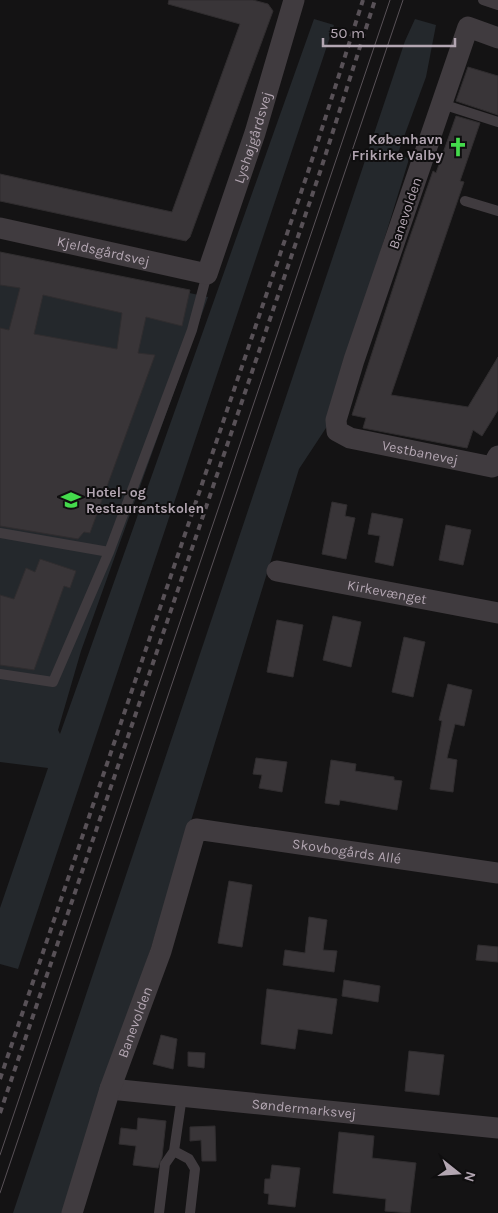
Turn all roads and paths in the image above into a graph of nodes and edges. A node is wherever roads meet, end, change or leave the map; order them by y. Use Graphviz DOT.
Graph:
graph roads {
  1 [pos="294,0"];
  2 [pos="483,0"];
  3 [pos="498,5"];
  4 [pos="498,38"];
  5 [pos="442,104"];
  6 [pos="498,122"];
  7 [pos="465,201"];
  8 [pos="498,211"];
  9 [pos="0,228"];
  10 [pos="207,274"];
  11 [pos="337,431"];
  12 [pos="498,456"];
  13 [pos="0,533"];
  14 [pos="109,552"];
  15 [pos="277,571"];
  16 [pos="498,613"];
  17 [pos="0,674"];
  18 [pos="196,829"];
  19 [pos="498,873"];
  20 [pos="110,1089"];
  21 [pos="182,1096"];
  22 [pos="498,1128"];
  23 [pos="174,1151"];
  24 [pos="72,1213"];
  25 [pos="159,1213"];
  26 [pos="190,1213"];
  1 -- 10 [label="street, Lyshøjgårdsvej"];
  2 -- 3 [label="lane"];
  4 -- 5 [label="street, Banevolden"];
  5 -- 6 [label="lane"];
  5 -- 11 [label="street, Banevolden"];
  7 -- 8 [label="lane"];
  9 -- 10 [label="street, Kjeldsgårdsvej"];
  10 -- 14 [label="lane"];
  11 -- 12 [label="street, Vestbanevej"];
  13 -- 14 [label="lane"];
  14 -- 17 [label="lane"];
  15 -- 16 [label="street, Kirkevænget"];
  18 -- 19 [label="street, Skovbogårds Allé"];
  18 -- 20 [label="street, Banevolden"];
  20 -- 21 [label="street, Søndermarksvej"];
  20 -- 24 [label="street, Banevolden"];
  21 -- 22 [label="street, Søndermarksvej"];
  21 -- 23 [label="lane"];
  23 -- 25 [label="lane"];
  23 -- 26 [label="lane"];
}
